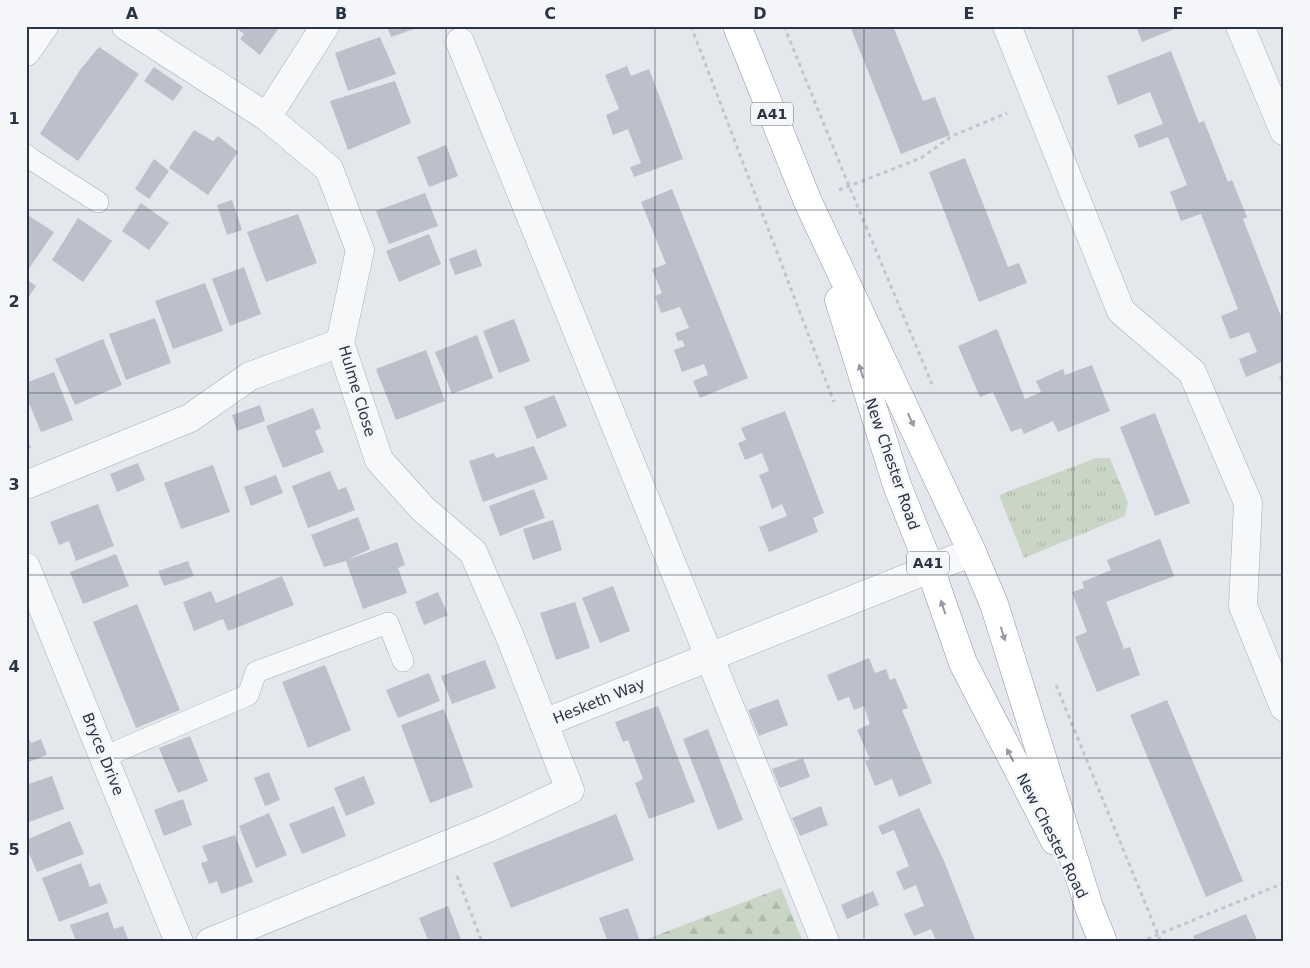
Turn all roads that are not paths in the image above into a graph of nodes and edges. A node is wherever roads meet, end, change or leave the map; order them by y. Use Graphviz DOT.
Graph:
graph roads {
  1 [pos="44,26"];
  2 [pos="126,26"];
  3 [pos="325,26"];
  4 [pos="737,26"];
  5 [pos="1007,26"];
  6 [pos="1240,26"];
  7 [pos="460,42"];
  8 [pos="26,52"];
  9 [pos="267,117"];
  10 [pos="1284,131"];
  11 [pos="26,155"];
  12 [pos="98,202"];
  13 [pos="808,202"];
  14 [pos="340,343"];
  15 [pos="26,486"];
  16 [pos="972,552"];
  17 [pos="26,567"];
  18 [pos="930,568"];
  19 [pos="709,657"];
  20 [pos="404,661"];
  21 [pos="1284,707"];
  22 [pos="544,723"];
  23 [pos="104,757"];
  24 [pos="1089,907"];
  25 [pos="179,942"];
  26 [pos="210,942"];
  27 [pos="825,942"];
  28 [pos="1103,942"];
  1 -- 8 [label="street"];
  2 -- 9 [label="street, Hulme Close"];
  3 -- 9 [label="street"];
  4 -- 13 [label="highway, New Chester Road / A41"];
  5 -- 21 [label="street"];
  6 -- 10 [label="street"];
  7 -- 19 [label="street"];
  9 -- 14 [label="street, Hulme Close"];
  11 -- 12 [label="lane"];
  13 -- 16 [label="highway, New Chester Road / A41, one-way"];
  18 -- 13 [label="highway, New Chester Road / A41, one-way"];
  14 -- 15 [label="street"];
  14 -- 22 [label="street, Hulme Close"];
  16 -- 18 [label="street, Hesketh Way"];
  16 -- 24 [label="highway, New Chester Road / A41, one-way"];
  17 -- 23 [label="street, Bryce Drive"];
  18 -- 19 [label="street, Hesketh Way"];
  24 -- 18 [label="highway, New Chester Road / A41, one-way"];
  19 -- 22 [label="street, Hesketh Way"];
  19 -- 27 [label="street"];
  20 -- 23 [label="lane"];
  22 -- 26 [label="street, Hesketh Way"];
  23 -- 25 [label="street, Bryce Drive"];
  24 -- 28 [label="highway, New Chester Road / A41"];
}
